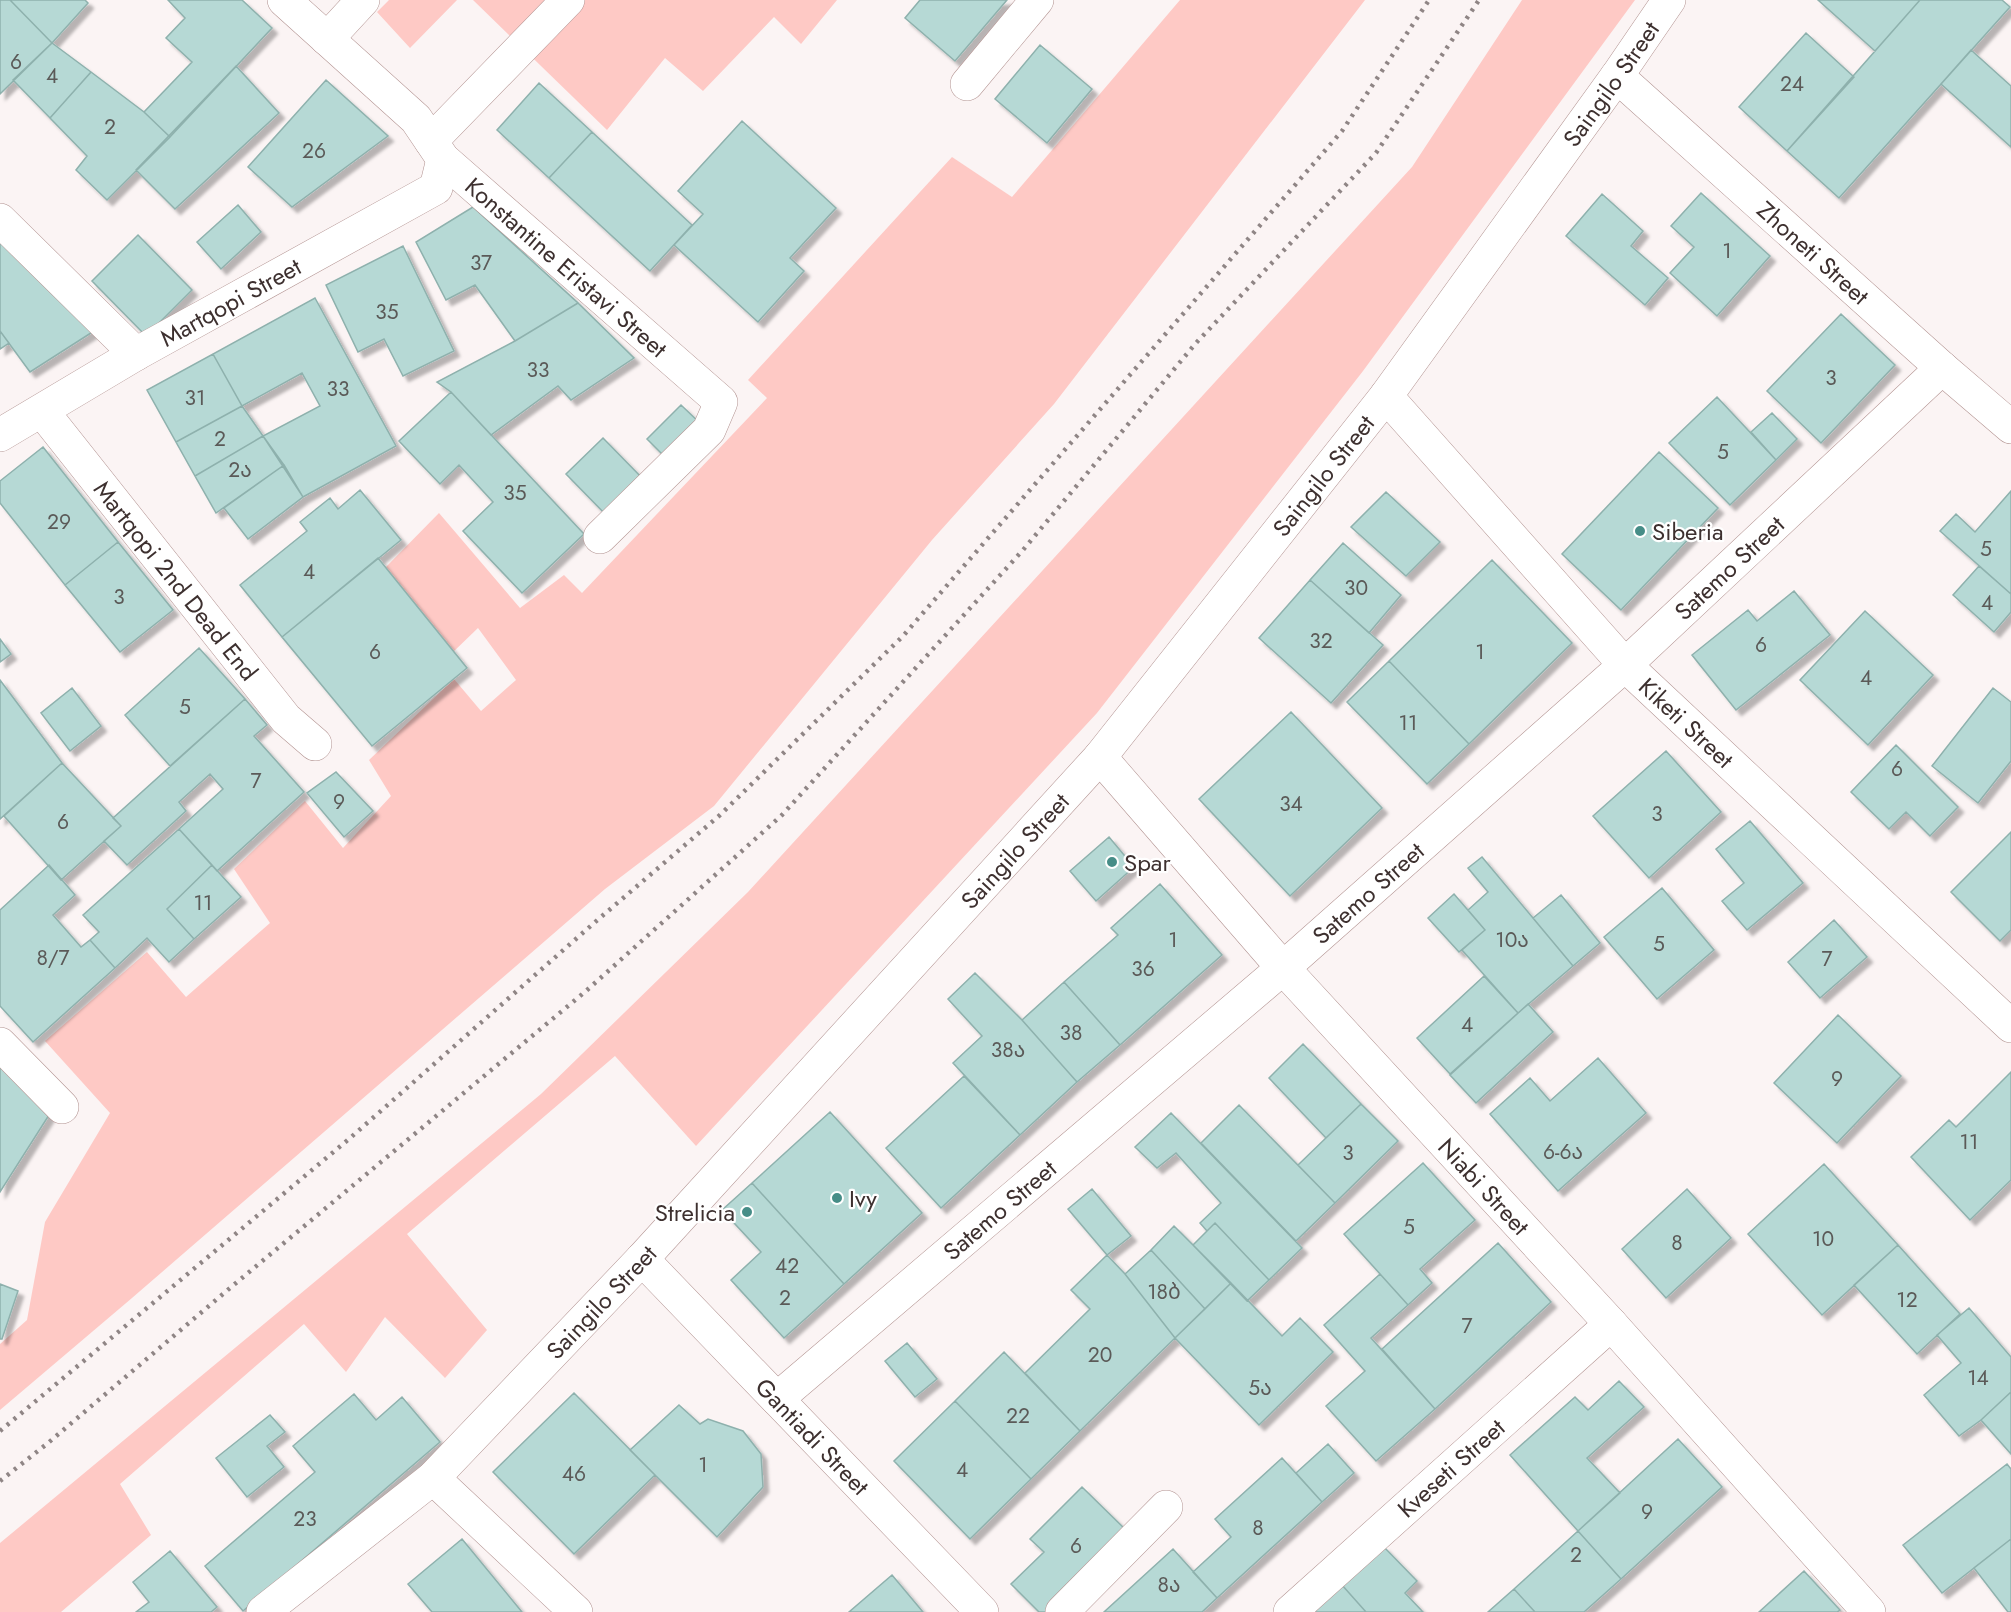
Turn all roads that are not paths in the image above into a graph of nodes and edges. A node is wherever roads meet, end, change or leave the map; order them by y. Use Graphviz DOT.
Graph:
graph roads {
  1 [pos="284,0"];
  2 [pos="363,0"];
  3 [pos="568,0"];
  4 [pos="1036,0"];
  5 [pos="1669,0"];
  6 [pos="327,39"];
  7 [pos="1617,76"];
  8 [pos="967,84"];
  9 [pos="437,150"];
  10 [pos="0,220"];
  11 [pos="136,354"];
  12 [pos="1942,368"];
  13 [pos="1386,396"];
  14 [pos="42,411"];
  15 [pos="2011,427"];
  16 [pos="0,435"];
  17 [pos="600,537"];
  18 [pos="1625,665"];
  19 [pos="315,744"];
  20 [pos="1100,757"];
  21 [pos="1283,968"];
  22 [pos="2011,1026"];
  23 [pos="0,1044"];
  24 [pos="62,1107"];
  25 [pos="642,1259"];
  26 [pos="1611,1324"];
  27 [pos="777,1399"];
  28 [pos="433,1478"];
  29 [pos="1166,1507"];
  30 [pos="263,1612"];
  31 [pos="576,1612"];
  32 [pos="982,1612"];
  33 [pos="1062,1612"];
  34 [pos="1290,1612"];
  35 [pos="1869,1612"];
  1 -- 6 [label="street, Konstantine Eristavi Street"];
  2 -- 6 [label="street"];
  3 -- 9 [label="street"];
  4 -- 8 [label="street"];
  5 -- 7 [label="street, Saingilo Street"];
  6 -- 9 [label="street, Konstantine Eristavi Street"];
  7 -- 12 [label="street, Zhoneti Street"];
  7 -- 13 [label="street, Saingilo Street"];
  9 -- 11 [label="street, Martqopi Street"];
  9 -- 17 [label="street, Konstantine Eristavi Street"];
  10 -- 11 [label="street"];
  11 -- 14 [label="street, Martqopi Street"];
  12 -- 15 [label="street, Zhoneti Street"];
  12 -- 18 [label="street, Satemo Street"];
  13 -- 18 [label="street, Kiketi Street"];
  13 -- 20 [label="street, Saingilo Street"];
  14 -- 16 [label="street, Martqopi Street"];
  14 -- 19 [label="street, Martqopi 2nd Dead End"];
  18 -- 21 [label="street, Satemo Street"];
  18 -- 22 [label="street, Kiketi Street"];
  20 -- 21 [label="street, Niabi Street"];
  20 -- 25 [label="street, Saingilo Street"];
  21 -- 26 [label="street, Niabi Street"];
  21 -- 27 [label="street, Satemo Street"];
  23 -- 24 [label="street"];
  25 -- 27 [label="street, Gantiadi Street"];
  25 -- 28 [label="street, Saingilo Street"];
  26 -- 34 [label="street, Kveseti Street"];
  26 -- 35 [label="street, Niabi Street"];
  27 -- 32 [label="street, Gantiadi Street"];
  28 -- 30 [label="street, Saingilo Street"];
  28 -- 31 [label="street"];
  29 -- 33 [label="street"];
}
